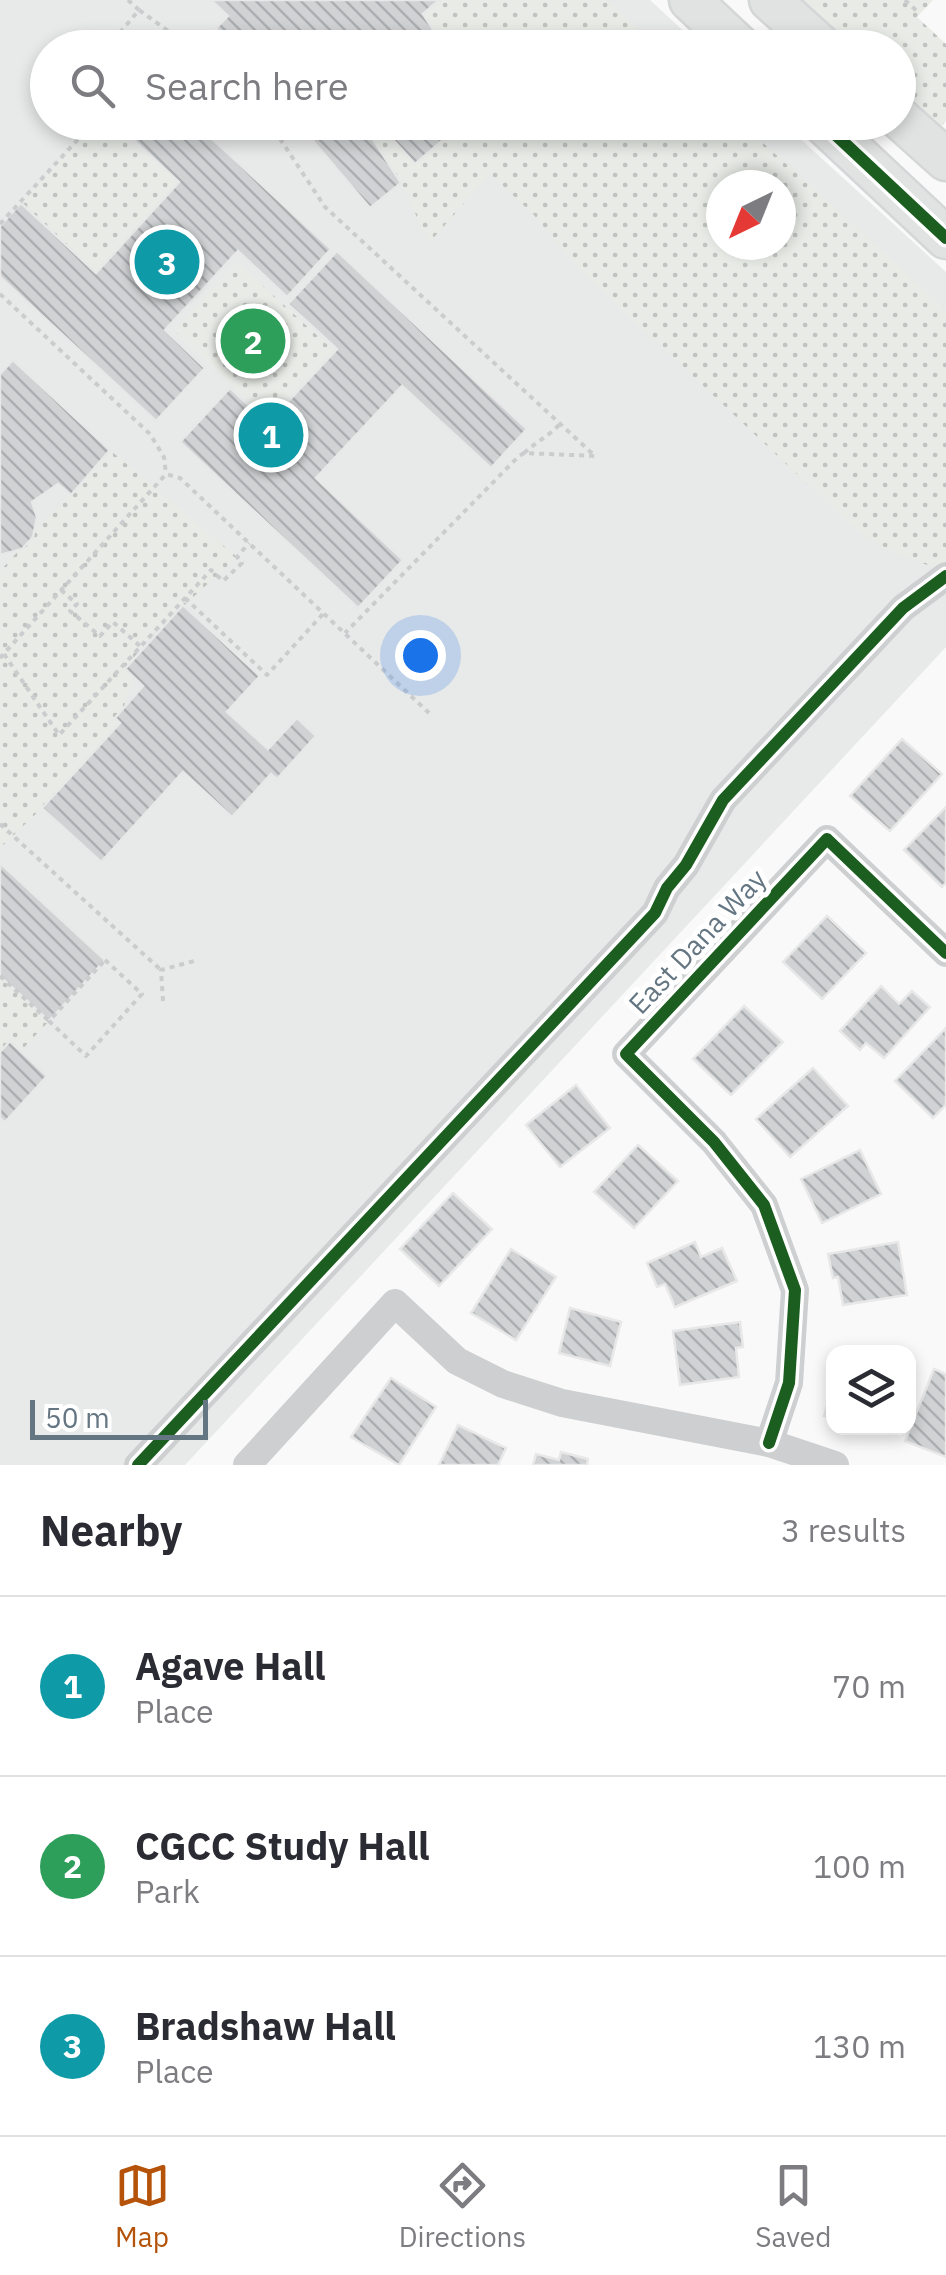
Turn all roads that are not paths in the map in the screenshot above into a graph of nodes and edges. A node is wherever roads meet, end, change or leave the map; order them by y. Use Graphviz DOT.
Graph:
graph roads {
  1 [pos="690,0"];
  2 [pos="770,0"];
  3 [pos="722,30"];
  4 [pos="802,30"];
  5 [pos="916,133"];
  6 [pos="841,140"];
  7 [pos="946,160"];
  8 [pos="946,238"];
  9 [pos="946,576"];
  10 [pos="946,952"];
  11 [pos="769,1443"];
  12 [pos="138,1465"];
  13 [pos="247,1465"];
  14 [pos="835,1465"];
  1 -- 3 [label="main road"];
  2 -- 4 [label="main road"];
  5 -- 7 [label="main road"];
  6 -- 8 [label="main road"];
  9 -- 12 [label="street"];
  10 -- 11 [label="street, East Dana Way"];
  11 -- 13 [label="street"];
  11 -- 14 [label="street"];
}
